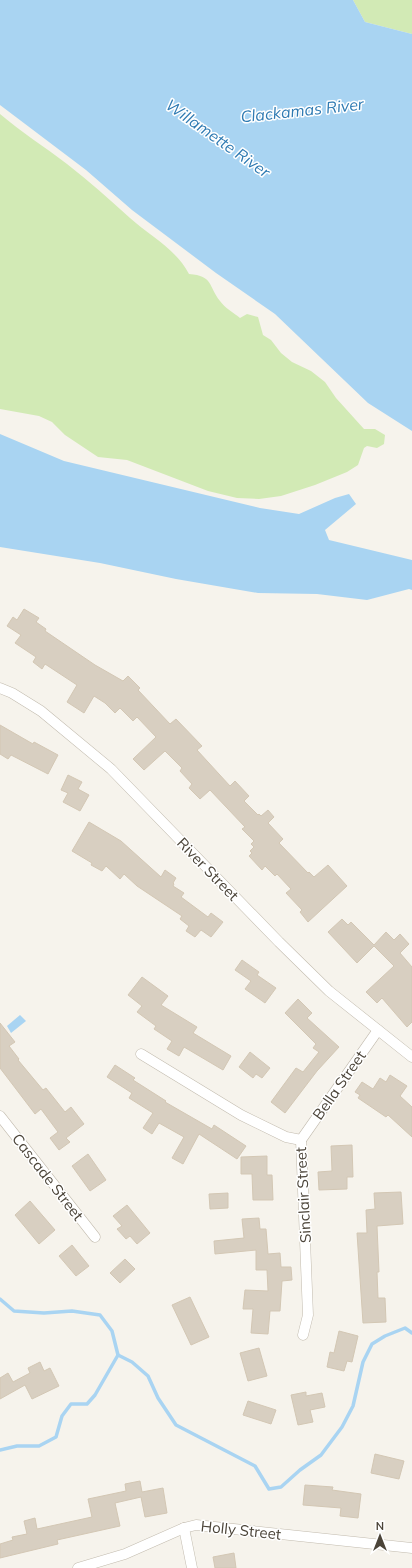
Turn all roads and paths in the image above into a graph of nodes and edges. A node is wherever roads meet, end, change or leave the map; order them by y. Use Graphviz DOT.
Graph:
graph roads {
  1 [pos="0,688"];
  2 [pos="378,1030"];
  3 [pos="141,1054"];
  4 [pos="412,1057"];
  5 [pos="0,1116"];
  6 [pos="301,1140"];
  7 [pos="95,1237"];
  8 [pos="302,1336"];
  9 [pos="184,1528"];
  10 [pos="412,1548"];
  11 [pos="78,1568"];
  12 [pos="192,1568"];
  1 -- 2 [label="street, River Street"];
  2 -- 4 [label="street, River Street"];
  2 -- 6 [label="street, Bella Street"];
  3 -- 6 [label="street, Sinclair Street"];
  5 -- 7 [label="street, Cascade Street"];
  6 -- 8 [label="street, Sinclair Street"];
  9 -- 10 [label="street, Holly Street"];
  9 -- 11 [label="street, Holly Street"];
  9 -- 12 [label="street"];
}
